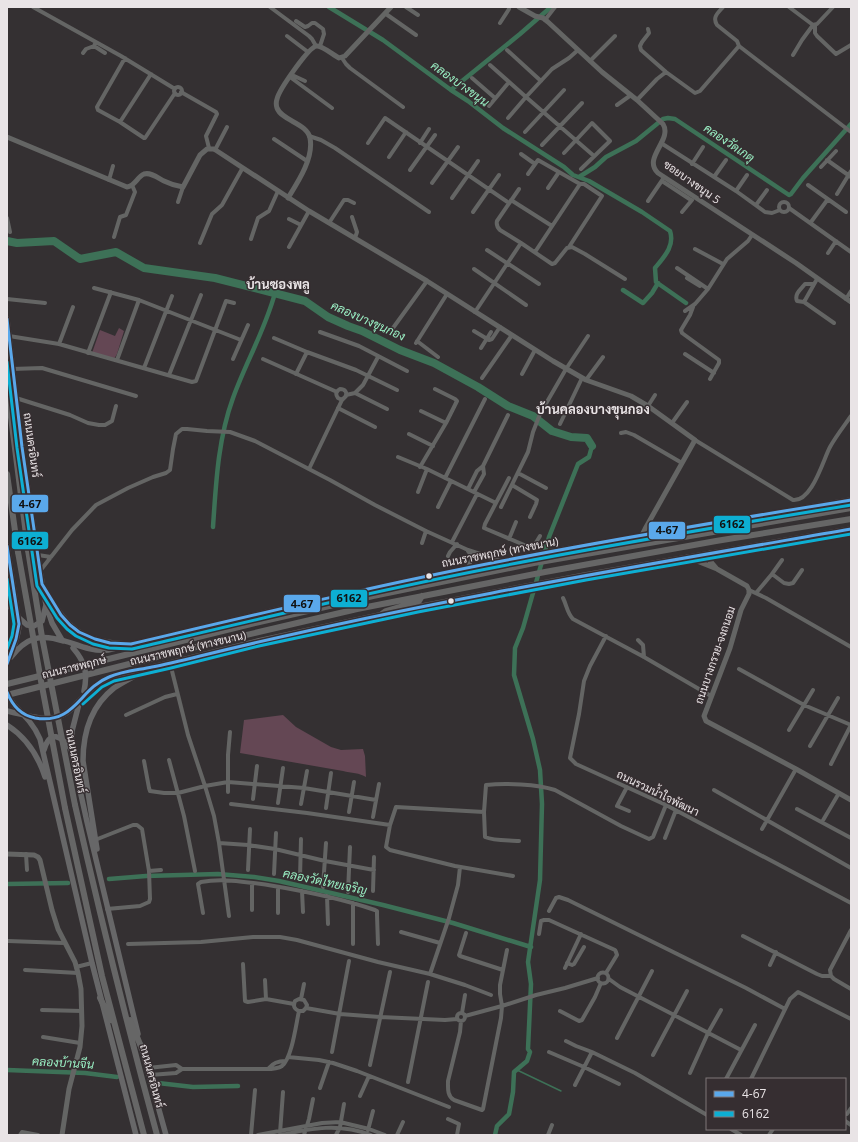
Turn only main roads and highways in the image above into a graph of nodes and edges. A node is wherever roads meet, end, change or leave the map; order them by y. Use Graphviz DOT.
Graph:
graph roads {
  1 [pos="7,319"];
  2 [pos="7,386"];
  3 [pos="9,400"];
  4 [pos="22,447"];
  5 [pos="7,474"];
  6 [pos="851,500"];
  7 [pos="851,508"];
  8 [pos="851,519"];
  9 [pos="702,525"];
  10 [pos="851,529"];
  11 [pos="662,540"];
  12 [pos="7,546"];
  13 [pos="42,584"];
  14 [pos="340,596"];
  15 [pos="373,596"];
  16 [pos="422,596"];
  17 [pos="7,597"];
  18 [pos="7,601"];
  19 [pos="46,605"];
  20 [pos="7,607"];
  21 [pos="382,614"];
  22 [pos="18,615"];
  23 [pos="62,640"];
  24 [pos="131,644"];
  25 [pos="7,662"];
  26 [pos="149,668"];
  27 [pos="7,684"];
  28 [pos="7,693"];
  29 [pos="80,700"];
  30 [pos="7,711"];
  31 [pos="23,715"];
  32 [pos="7,725"];
  33 [pos="71,749"];
  34 [pos="43,752"];
  35 [pos="52,794"];
  36 [pos="100,875"];
  37 [pos="100,998"];
  38 [pos="122,1000"];
  39 [pos="117,1032"];
  40 [pos="142,1049"];
  41 [pos="136,1135"];
  42 [pos="144,1135"];
  43 [pos="157,1135"];
  44 [pos="166,1135"];
  1 -- 4 [label="main road, ถนนนครอินทร์"];
  2 -- 3 [label="main road, ถนนนครอินทร์"];
  3 -- 4 [label="main road"];
  3 -- 38 [label="main road, ถนนนครอินทร์, bridge"];
  4 -- 13 [label="main road, ถนนนครอินทร์"];
  5 -- 39 [label="main road, ถนนนครอินทร์, bridge"];
  6 -- 9 [label="main road, ถนนราชพฤกษ์ (ทางขนาน)"];
  7 -- 11 [label="main road, ถนนราชพฤกษ์"];
  8 -- 16 [label="main road, ถนนราชพฤกษ์"];
  9 -- 11 [label="main road"];
  9 -- 14 [label="main road, ถนนราชพฤกษ์ (ทางขนาน)"];
  10 -- 21 [label="main road, ถนนราชพฤกษ์ (ทางขนาน)"];
  11 -- 15 [label="main road, ถนนราชพฤกษ์"];
  12 -- 22 [label="main road"];
  13 -- 19 [label="main road, ถนนนครอินทร์"];
  13 -- 24 [label="main road"];
  14 -- 15 [label="main road"];
  14 -- 24 [label="main road, ถนนราชพฤกษ์ (ทางขนาน)"];
  15 -- 27 [label="main road, ถนนราชพฤกษ์"];
  16 -- 21 [label="main road"];
  16 -- 28 [label="main road, ถนนราชพฤกษ์"];
  17 -- 18 [label="main road"];
  18 -- 20 [label="main road"];
  19 -- 22 [label="main road"];
  19 -- 23 [label="main road, ถนนนครอินทร์"];
  21 -- 26 [label="main road, ถนนราชพฤกษ์ (ทางขนาน)"];
  22 -- 25 [label="main road"];
  23 -- 24 [label="main road, ถนนราชพฤกษ์ (ทางขนาน)"];
  23 -- 25 [label="main road, ถนนราชพฤกษ์ (ทางขนาน)"];
  23 -- 29 [label="main road, bridge"];
  26 -- 29 [label="main road, ถนนราชพฤกษ์ (ทางขนาน)"];
  26 -- 36 [label="main road"];
  28 -- 31 [label="main road, bridge"];
  29 -- 31 [label="main road, ถนนราชพฤกษ์ (ทางขนาน)"];
  29 -- 33 [label="main road, ถนนนครอินทร์"];
  30 -- 31 [label="main road"];
  31 -- 34 [label="main road"];
  32 -- 35 [label="main road"];
  33 -- 34 [label="main road"];
  33 -- 36 [label="main road, ถนนนครอินทร์"];
  34 -- 35 [label="main road"];
  35 -- 37 [label="main road"];
  36 -- 40 [label="main road, ถนนนครอินทร์"];
  37 -- 39 [label="main road"];
  37 -- 41 [label="main road"];
  38 -- 40 [label="main road"];
  38 -- 43 [label="main road, ถนนนครอินทร์"];
  39 -- 42 [label="main road, ถนนนครอินทร์"];
  40 -- 44 [label="main road, ถนนนครอินทร์"];
}
